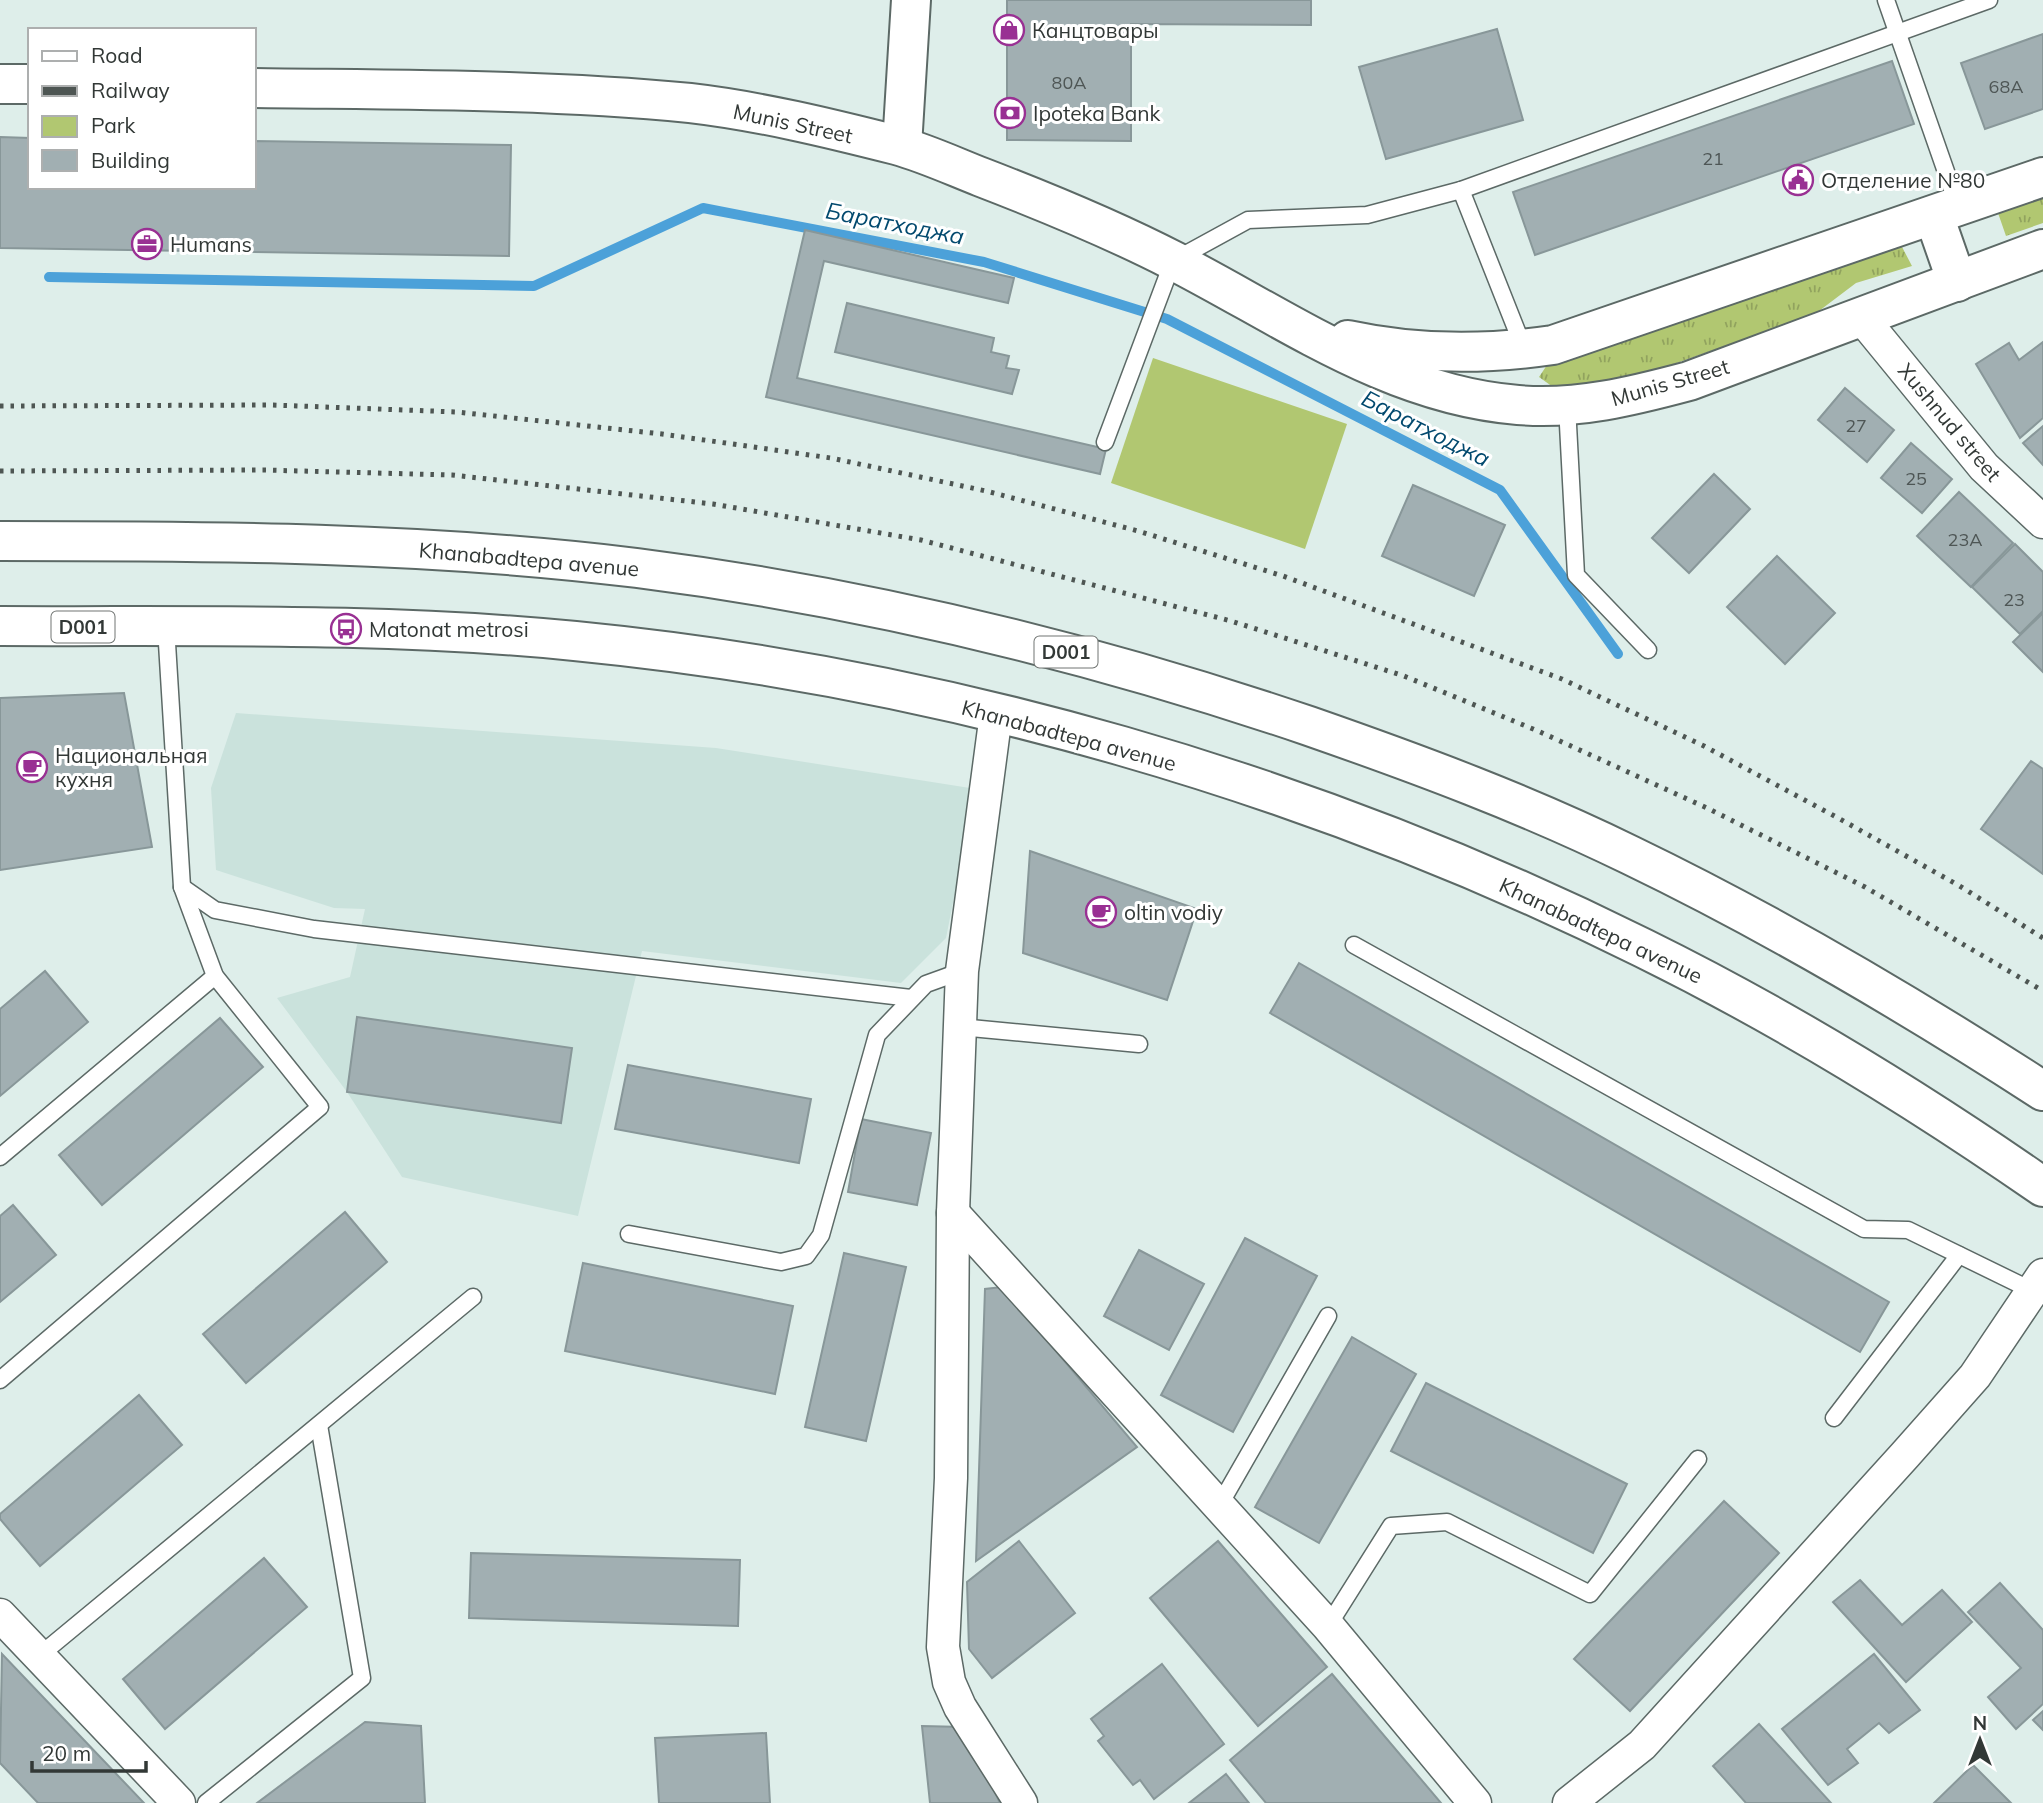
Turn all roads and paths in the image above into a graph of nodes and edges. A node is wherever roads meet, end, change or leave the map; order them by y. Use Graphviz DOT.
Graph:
graph roads {
  1 [pos="911,0"];
  2 [pos="1886,0"];
  3 [pos="1989,0"];
  4 [pos="1898,33"];
  5 [pos="0,84"];
  6 [pos="28,84"];
  7 [pos="256,88"];
  8 [pos="902,146"];
  9 [pos="2043,177"];
  10 [pos="1461,190"];
  11 [pos="1946,211"];
  12 [pos="2043,249"];
  13 [pos="1173,261"];
  14 [pos="1957,282"];
  15 [pos="1862,318"];
  16 [pos="1292,326"];
  17 [pos="1524,349"];
  18 [pos="1567,406"];
  19 [pos="1105,442"];
  20 [pos="2043,522"];
  21 [pos="0,541"];
  22 [pos="0,626"];
  23 [pos="166,627"];
  24 [pos="1648,650"];
  25 [pos="996,714"];
  26 [pos="182,887"];
  27 [pos="1354,944"];
  28 [pos="962,971"];
  29 [pos="215,976"];
  30 [pos="911,998"];
  31 [pos="960,1027"];
  32 [pos="1139,1044"];
  33 [pos="2043,1091"];
  34 [pos="0,1157"];
  35 [pos="2043,1187"];
  36 [pos="953,1213"];
  37 [pos="629,1234"];
  38 [pos="1959,1255"];
  39 [pos="2038,1283"];
  40 [pos="473,1297"];
  41 [pos="1328,1316"];
  42 [pos="0,1380"];
  43 [pos="1834,1419"];
  44 [pos="319,1425"];
  45 [pos="1698,1459"];
  46 [pos="1219,1506"];
  47 [pos="0,1615"];
  48 [pos="1328,1626"];
  49 [pos="39,1656"];
  50 [pos="179,1803"];
  51 [pos="206,1803"];
  52 [pos="1021,1803"];
  53 [pos="1475,1803"];
  54 [pos="1569,1803"];
  1 -- 8 [label="main road"];
  2 -- 4 [label="lane"];
  3 -- 4 [label="lane"];
  4 -- 10 [label="lane"];
  4 -- 11 [label="lane"];
  5 -- 6 [label="main road"];
  7 -- 8 [label="main road, Munis Street"];
  8 -- 13 [label="main road, Munis Street"];
  9 -- 11 [label="main road, Munis Street"];
  10 -- 13 [label="lane"];
  10 -- 17 [label="lane"];
  11 -- 14 [label="main road"];
  11 -- 17 [label="main road, Munis Street"];
  12 -- 14 [label="main road, Munis Street"];
  13 -- 16 [label="main road, Munis Street"];
  13 -- 19 [label="lane"];
  14 -- 15 [label="main road, Munis Street"];
  15 -- 18 [label="main road, Munis Street"];
  15 -- 20 [label="street, Xushnud street"];
  16 -- 17 [label="main road, Munis Street"];
  16 -- 18 [label="main road, Munis Street"];
  18 -- 24 [label="lane"];
  21 -- 33 [label="main road, Khanabadtepa avenue / D001"];
  22 -- 23 [label="main road, Khanabadtepa avenue / D001"];
  23 -- 25 [label="main road, Khanabadtepa avenue / D001"];
  23 -- 26 [label="lane"];
  25 -- 28 [label="street"];
  25 -- 35 [label="main road, Khanabadtepa avenue / D001"];
  26 -- 29 [label="lane"];
  26 -- 30 [label="lane"];
  27 -- 38 [label="lane"];
  28 -- 30 [label="lane"];
  28 -- 31 [label="street"];
  29 -- 34 [label="lane"];
  29 -- 42 [label="lane"];
  30 -- 37 [label="lane"];
  31 -- 32 [label="lane"];
  31 -- 36 [label="street"];
  36 -- 46 [label="street"];
  36 -- 52 [label="street"];
  38 -- 39 [label="lane"];
  38 -- 43 [label="lane"];
  39 -- 54 [label="street"];
  40 -- 44 [label="lane"];
  41 -- 46 [label="lane"];
  44 -- 49 [label="lane"];
  44 -- 51 [label="lane"];
  45 -- 48 [label="lane"];
  46 -- 48 [label="street"];
  47 -- 49 [label="street"];
  48 -- 53 [label="street"];
  49 -- 50 [label="street"];
}
